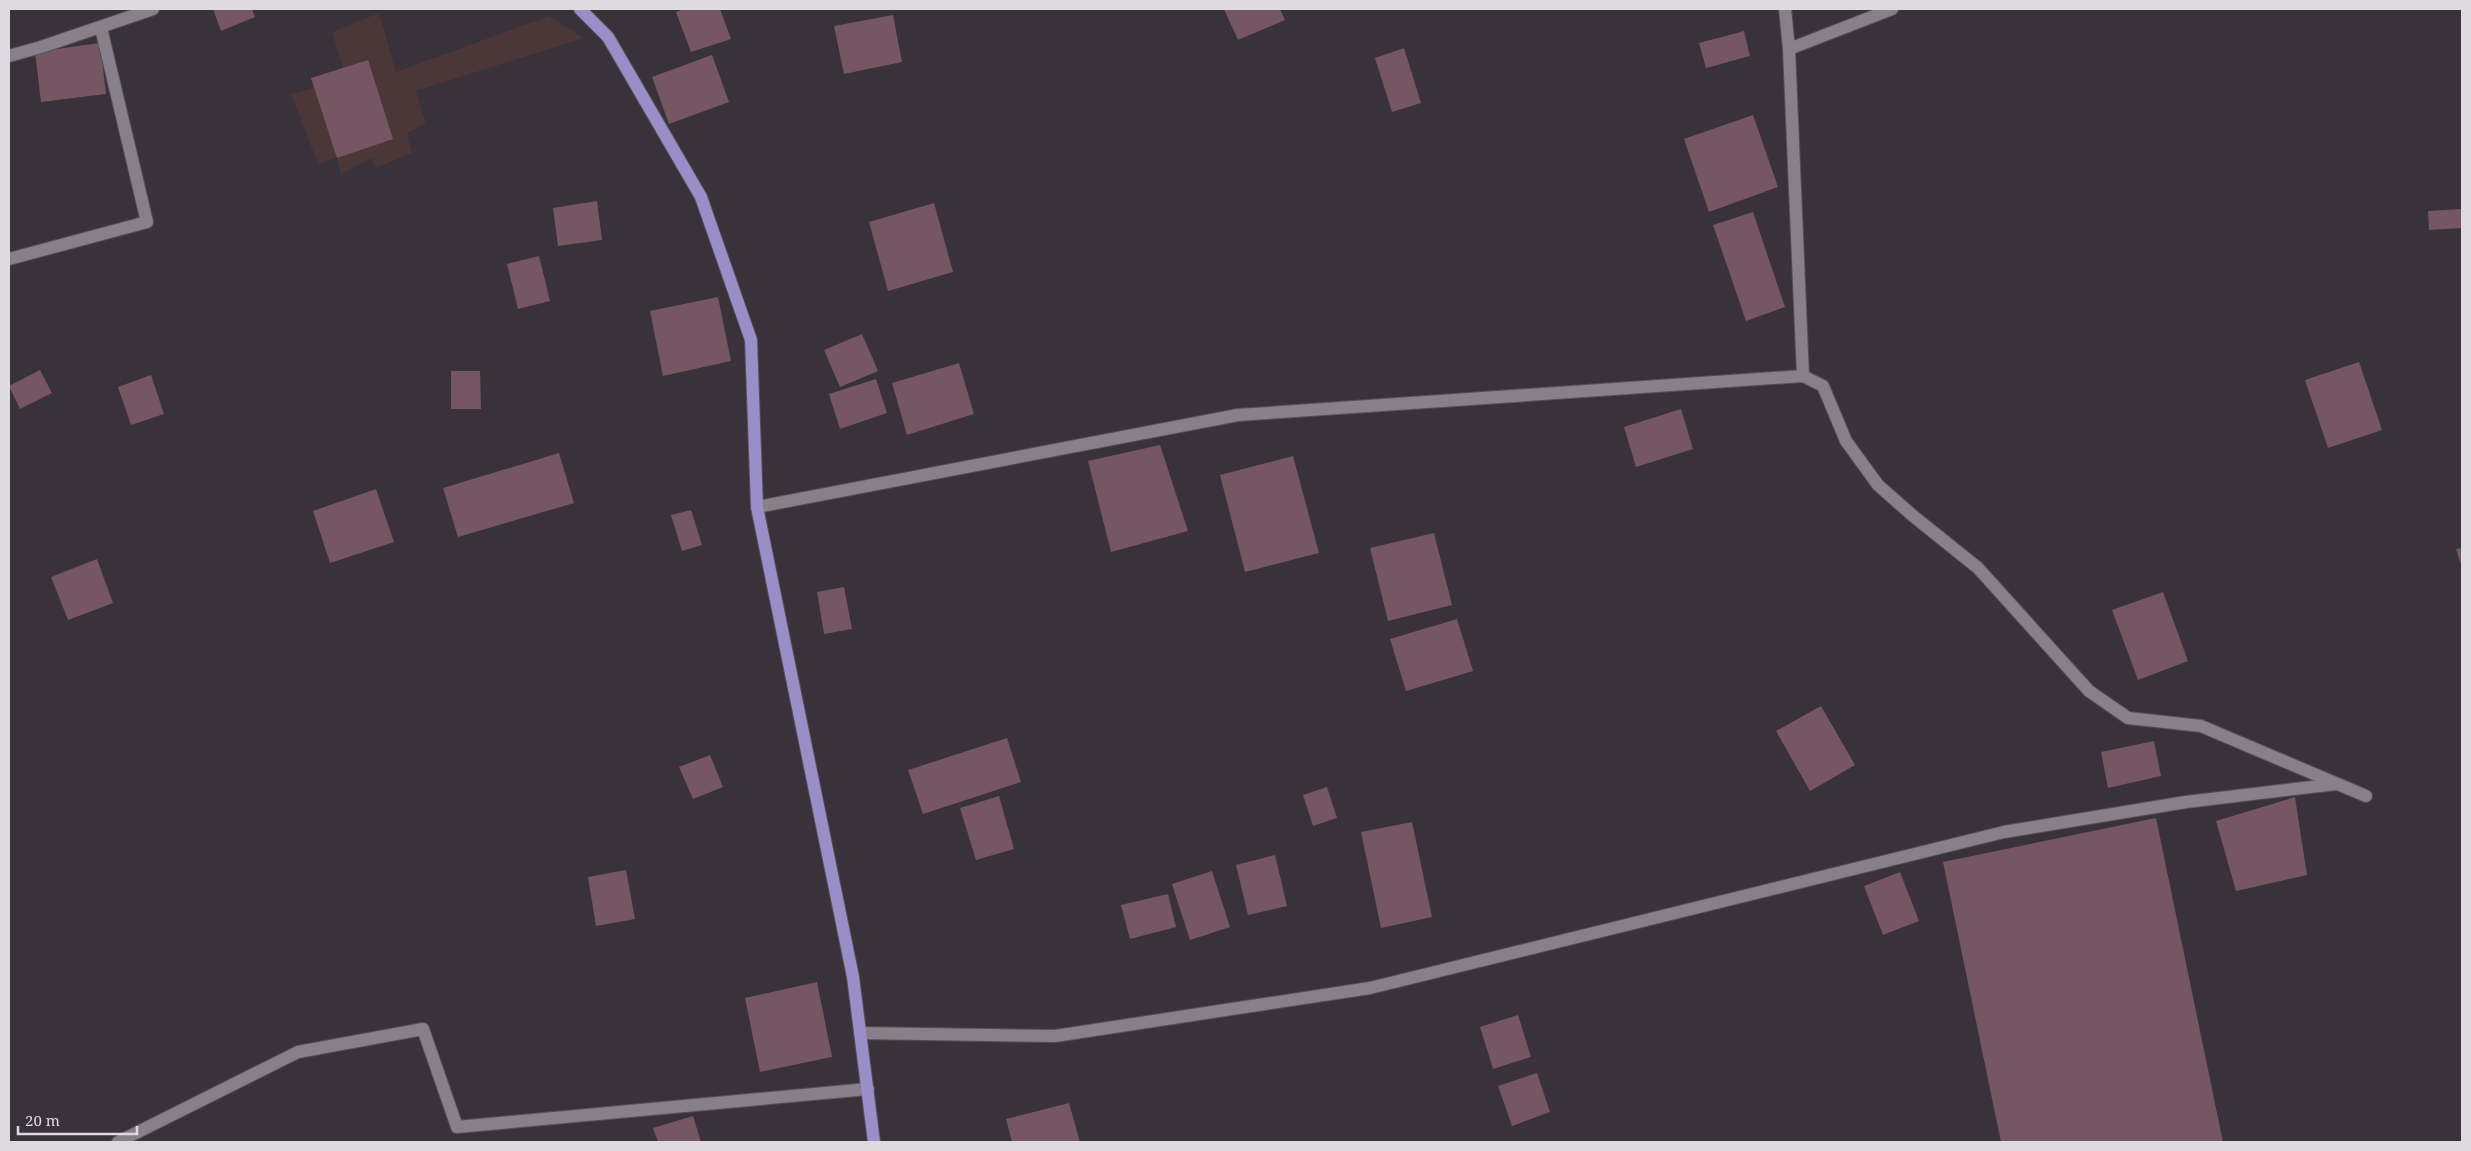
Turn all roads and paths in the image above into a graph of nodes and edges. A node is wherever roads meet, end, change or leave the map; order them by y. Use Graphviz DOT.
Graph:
graph roads {
  1 [pos="153,9"];
  2 [pos="580,9"];
  3 [pos="1785,9"];
  4 [pos="1892,9"];
  5 [pos="101,28"];
  6 [pos="1789,49"];
  7 [pos="9,56"];
  8 [pos="9,259"];
  9 [pos="1802,376"];
  10 [pos="757,507"];
  11 [pos="2336,784"];
  12 [pos="2366,796"];
  13 [pos="860,1033"];
  14 [pos="868,1088"];
  15 [pos="118,1142"];
  16 [pos="874,1142"];
  1 -- 5 [label="street"];
  2 -- 10 [label="main road"];
  3 -- 6 [label="street"];
  4 -- 6 [label="street"];
  5 -- 7 [label="street"];
  5 -- 8 [label="street"];
  6 -- 9 [label="street"];
  9 -- 10 [label="street"];
  9 -- 11 [label="street"];
  10 -- 13 [label="main road"];
  11 -- 12 [label="street"];
  11 -- 13 [label="street"];
  13 -- 14 [label="main road"];
  14 -- 15 [label="street"];
  14 -- 16 [label="main road"];
}
